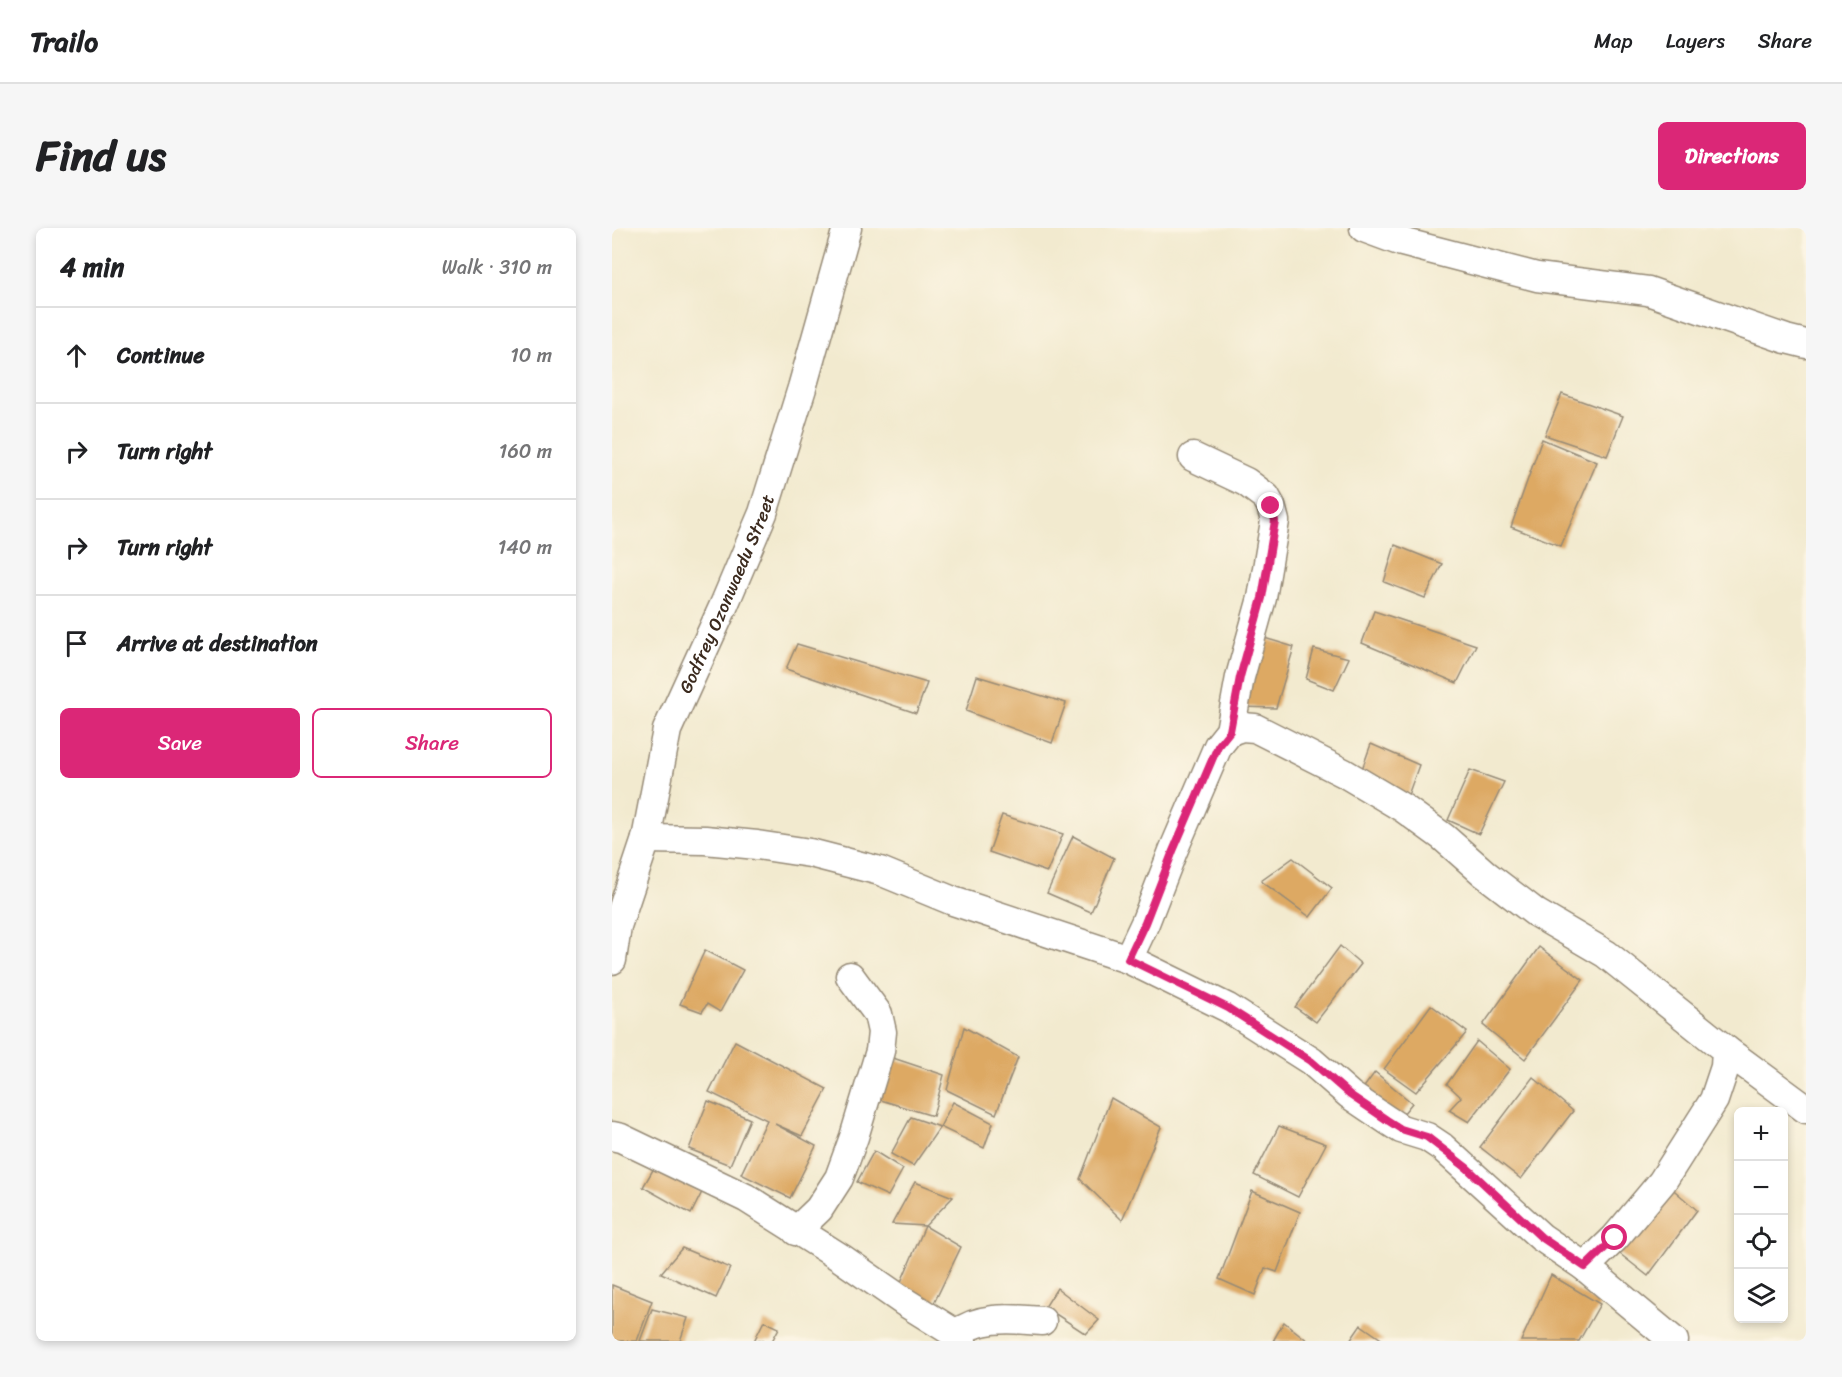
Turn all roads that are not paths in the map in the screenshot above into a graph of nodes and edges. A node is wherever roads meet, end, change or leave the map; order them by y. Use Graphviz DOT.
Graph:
graph roads {
  1 [pos="847,228"];
  2 [pos="1364,228"];
  3 [pos="1806,344"];
  4 [pos="1193,457"];
  5 [pos="1230,731"];
  6 [pos="646,839"];
  7 [pos="614,924"];
  8 [pos="1128,959"];
  9 [pos="612,960"];
  10 [pos="850,976"];
  11 [pos="1726,1050"];
  12 [pos="1763,1076"];
  13 [pos="1714,1100"];
  14 [pos="1806,1109"];
  15 [pos="612,1136"];
  16 [pos="796,1231"];
  17 [pos="1585,1267"];
  18 [pos="1042,1321"];
  19 [pos="959,1337"];
  20 [pos="1674,1341"];
  1 -- 6 [label="street, Godfrey Ozonwaedu Street"];
  2 -- 3 [label="street"];
  4 -- 5 [label="street"];
  5 -- 8 [label="street"];
  5 -- 11 [label="street"];
  6 -- 7 [label="street, Godfrey Ozonwaedu Street"];
  6 -- 8 [label="street"];
  7 -- 9 [label="street, Godfrey Ozonwaedu Street"];
  8 -- 17 [label="street"];
  10 -- 16 [label="street"];
  11 -- 12 [label="street"];
  11 -- 13 [label="street"];
  12 -- 13 [label="street"];
  12 -- 14 [label="street"];
  13 -- 17 [label="street"];
  15 -- 16 [label="street"];
  16 -- 19 [label="street"];
  17 -- 20 [label="street"];
  18 -- 19 [label="street"];
}
